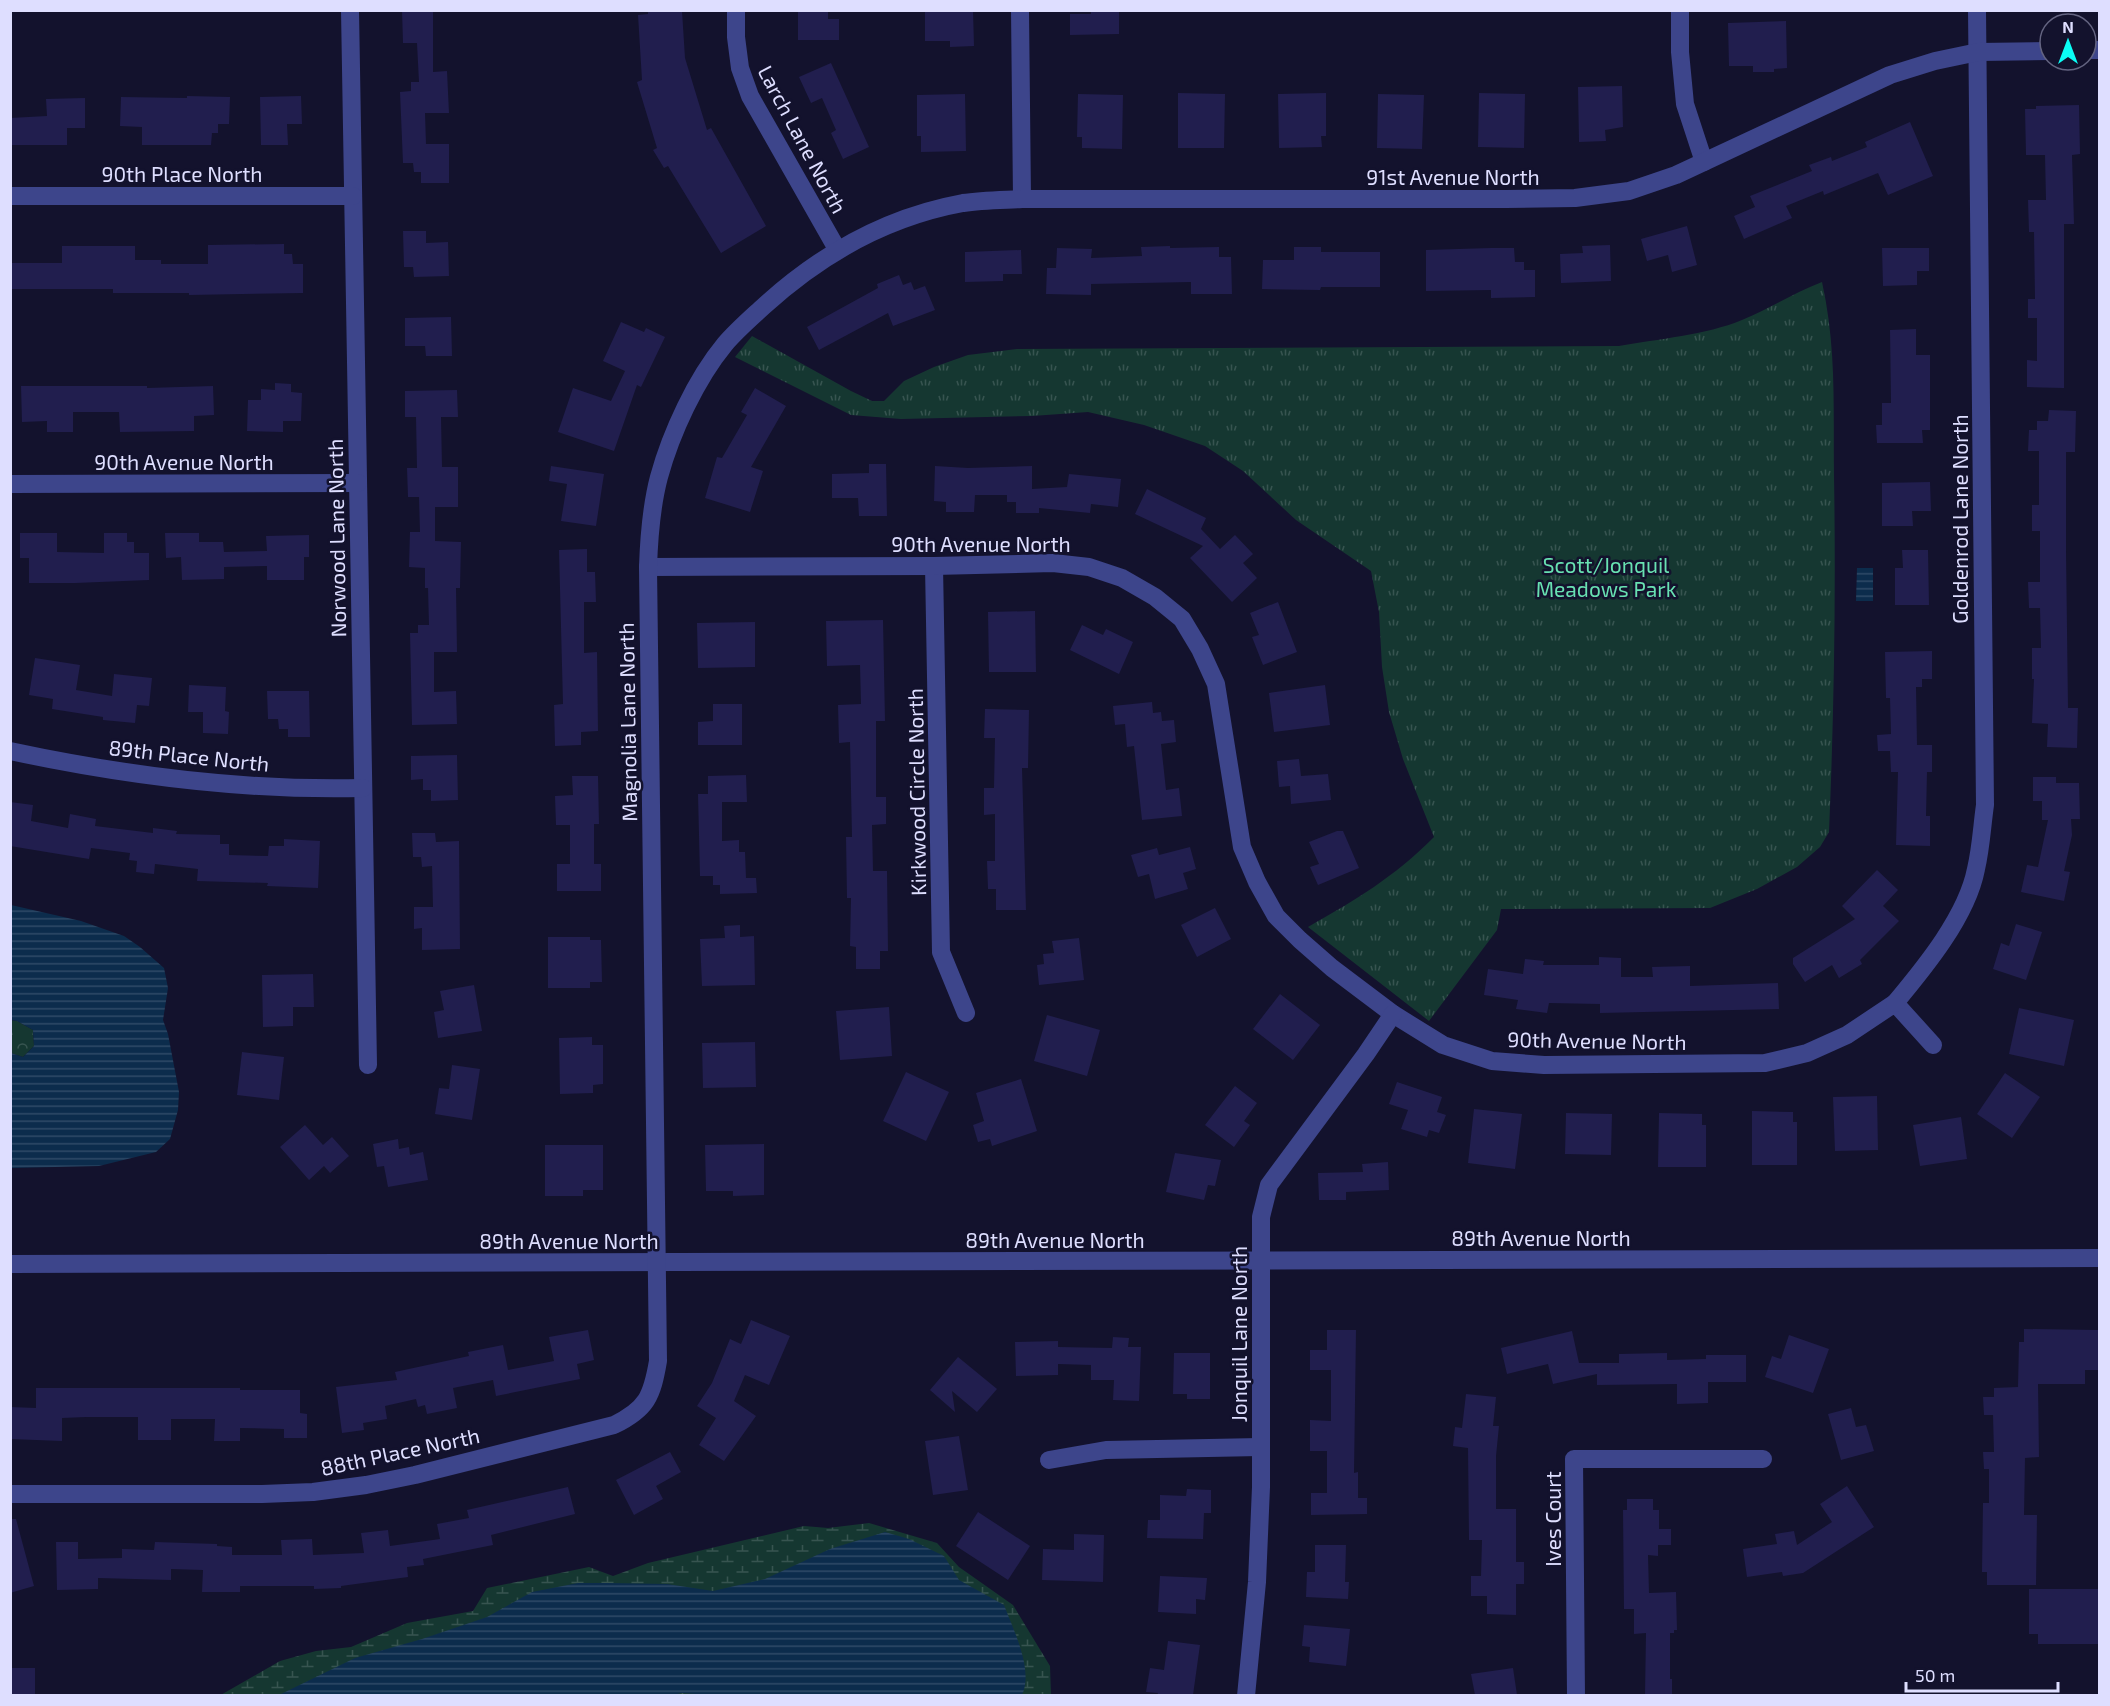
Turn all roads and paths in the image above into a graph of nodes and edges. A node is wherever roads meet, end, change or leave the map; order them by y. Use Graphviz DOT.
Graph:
graph roads {
  1 [pos="350,10"];
  2 [pos="736,10"];
  3 [pos="1020,10"];
  4 [pos="1680,10"];
  5 [pos="1977,10"];
  6 [pos="2038,51"];
  7 [pos="1978,52"];
  8 [pos="1704,162"];
  9 [pos="10,196"];
  10 [pos="353,196"];
  11 [pos="1022,199"];
  12 [pos="837,249"];
  13 [pos="358,483"];
  14 [pos="10,484"];
  15 [pos="934,566"];
  16 [pos="648,567"];
  17 [pos="10,751"];
  18 [pos="363,788"];
  19 [pos="1895,1003"];
  20 [pos="966,1013"];
  21 [pos="1393,1014"];
  22 [pos="1933,1045"];
  23 [pos="368,1065"];
  24 [pos="2100,1258"];
  25 [pos="1262,1260"];
  26 [pos="656,1263"];
  27 [pos="10,1264"];
  28 [pos="1260,1448"];
  29 [pos="1763,1459"];
  30 [pos="1048,1460"];
  31 [pos="10,1494"];
  32 [pos="1246,1695"];
  33 [pos="1576,1695"];
  1 -- 10 [label="street, Norwood Lane North"];
  2 -- 12 [label="street, Larch Lane North"];
  3 -- 11 [label="street"];
  4 -- 8 [label="street"];
  5 -- 7 [label="street, Goldenrod Lane North"];
  6 -- 7 [label="street, 91st Avenue North"];
  7 -- 8 [label="street, 91st Avenue North"];
  7 -- 19 [label="street, Goldenrod Lane North"];
  8 -- 11 [label="street, 91st Avenue North"];
  9 -- 10 [label="street, 90th Place North"];
  10 -- 13 [label="street, Norwood Lane North"];
  11 -- 12 [label="street, 91st Avenue North"];
  12 -- 16 [label="street, Magnolia Lane North"];
  13 -- 14 [label="street, 90th Avenue North"];
  13 -- 18 [label="street, Norwood Lane North"];
  15 -- 16 [label="street, 90th Avenue North"];
  15 -- 20 [label="street, Kirkwood Circle North"];
  15 -- 21 [label="street, 90th Avenue North"];
  16 -- 26 [label="street, Magnolia Lane North"];
  17 -- 18 [label="street, 89th Place North"];
  18 -- 23 [label="street, Norwood Lane North"];
  19 -- 21 [label="street, 90th Avenue North"];
  19 -- 22 [label="street"];
  21 -- 25 [label="street, Jonquil Lane North"];
  24 -- 25 [label="street, 89th Avenue North"];
  25 -- 26 [label="street, 89th Avenue North"];
  25 -- 28 [label="street, Jonquil Lane North"];
  26 -- 27 [label="street, 89th Avenue North"];
  26 -- 31 [label="street, 88th Place North"];
  28 -- 30 [label="street"];
  28 -- 32 [label="street, Jonquil Lane North"];
  29 -- 33 [label="street, Ives Court"];
}
